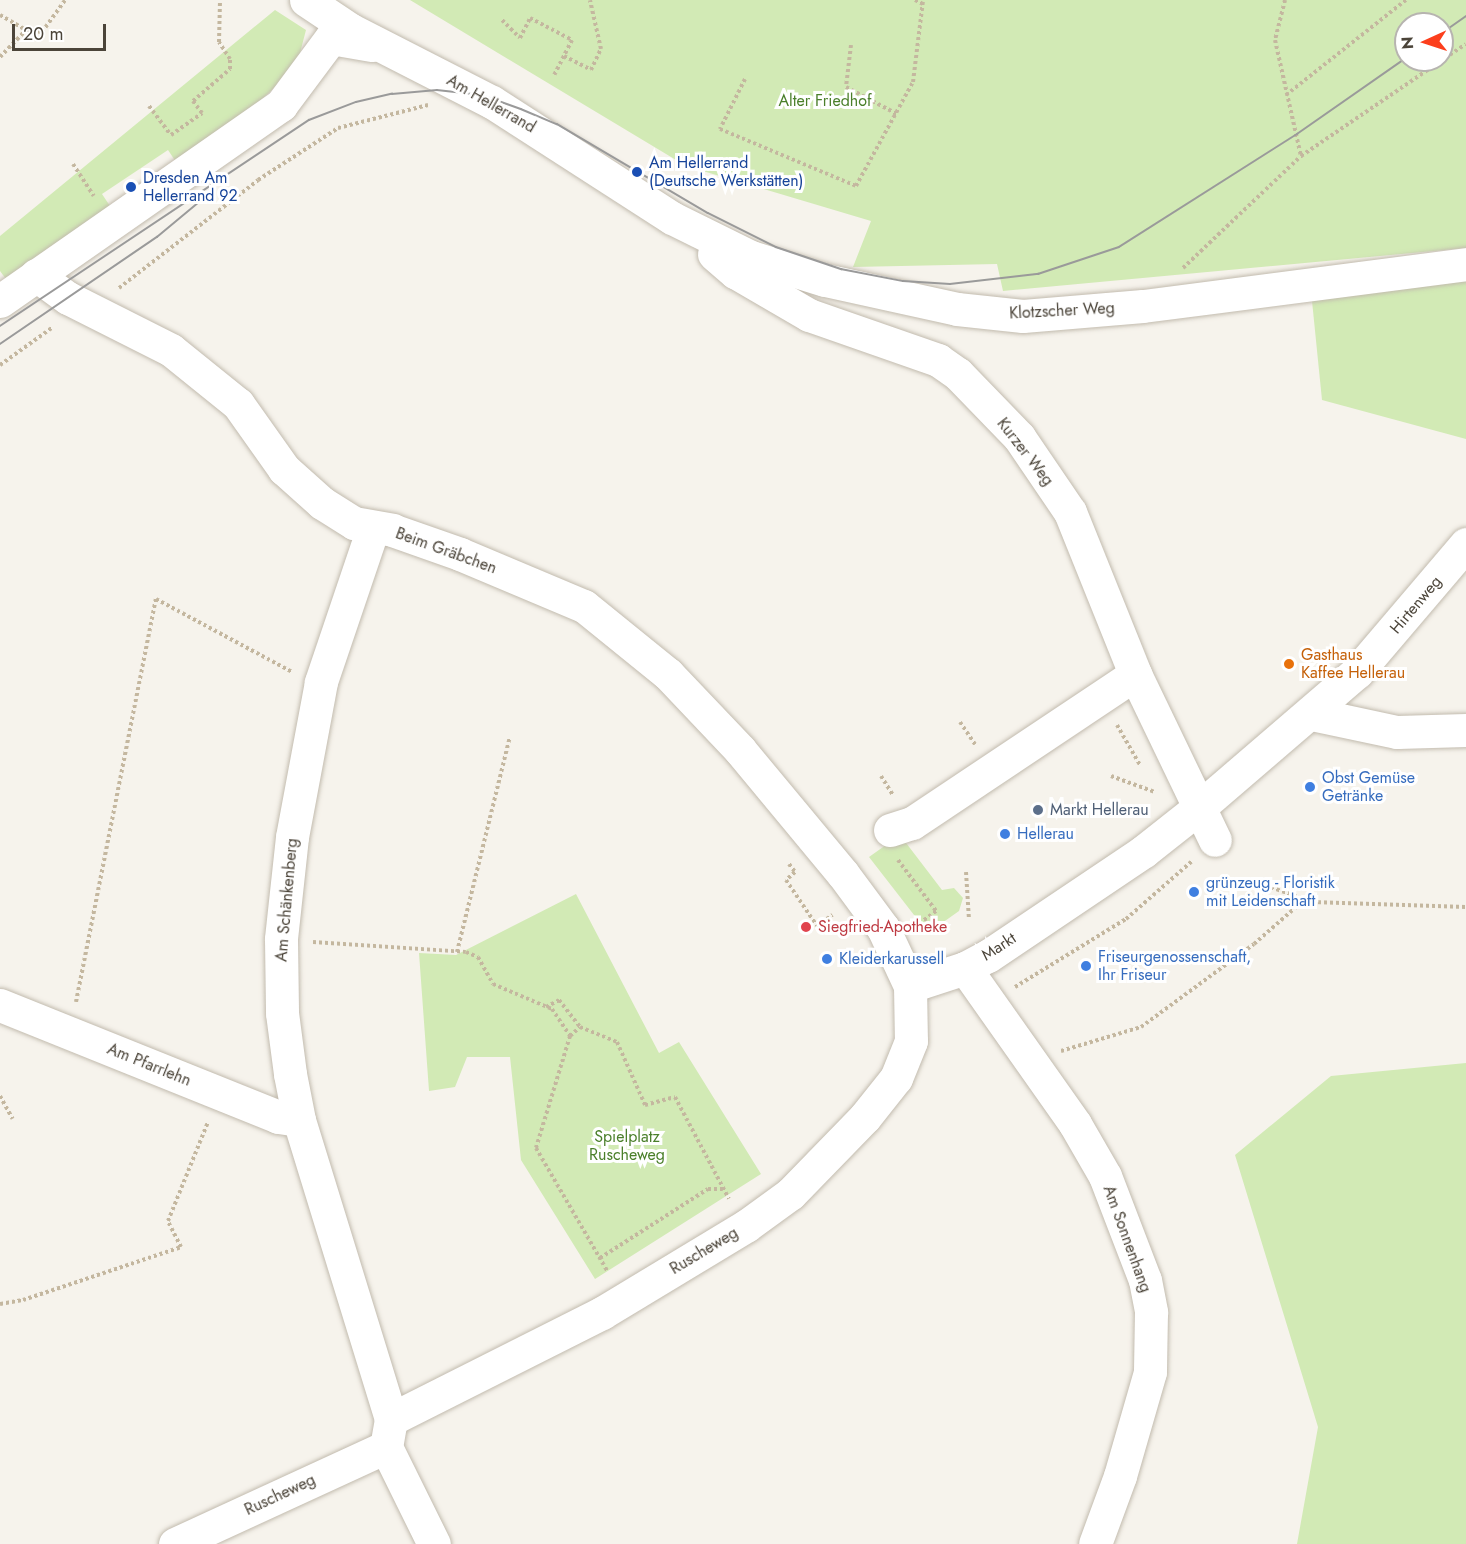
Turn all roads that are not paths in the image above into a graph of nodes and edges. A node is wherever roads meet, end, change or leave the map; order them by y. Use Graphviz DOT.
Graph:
graph roads {
  1 [pos="306,0"];
  2 [pos="385,47"];
  3 [pos="672,218"];
  4 [pos="1466,264"];
  5 [pos="36,275"];
  6 [pos="0,301"];
  7 [pos="373,528"];
  8 [pos="1466,544"];
  9 [pos="1135,674"];
  10 [pos="1312,714"];
  11 [pos="1466,730"];
  12 [pos="1201,806"];
  13 [pos="1215,840"];
  14 [pos="892,843"];
  15 [pos="965,968"];
  16 [pos="910,986"];
  17 [pos="0,1005"];
  18 [pos="299,1120"];
  19 [pos="389,1433"];
  20 [pos="175,1544"];
  21 [pos="434,1544"];
  22 [pos="1095,1544"];
  1 -- 2 [label="street, Am Hellerrand"];
  2 -- 3 [label="street, Am Hellerrand"];
  2 -- 5 [label="street"];
  3 -- 4 [label="street, Klotzscher Weg"];
  3 -- 9 [label="street, Kurzer Weg"];
  5 -- 6 [label="street"];
  5 -- 7 [label="street, Beim Gräbchen"];
  7 -- 16 [label="street, Beim Gräbchen"];
  7 -- 18 [label="street, Am Schänkenberg"];
  8 -- 10 [label="street, Hirtenweg"];
  9 -- 12 [label="street, Kurzer Weg"];
  9 -- 14 [label="street"];
  10 -- 11 [label="street"];
  10 -- 12 [label="street, Markt"];
  12 -- 13 [label="street, Kurzer Weg"];
  12 -- 15 [label="street, Markt"];
  15 -- 16 [label="street, Markt"];
  15 -- 22 [label="street, Am Sonnenhang"];
  16 -- 19 [label="street, Ruscheweg"];
  17 -- 18 [label="street, Am Pfarrlehn"];
  18 -- 19 [label="street, Am Schänkenberg"];
  19 -- 20 [label="street, Ruscheweg"];
  19 -- 21 [label="street, Am Schänkenberg"];
}
